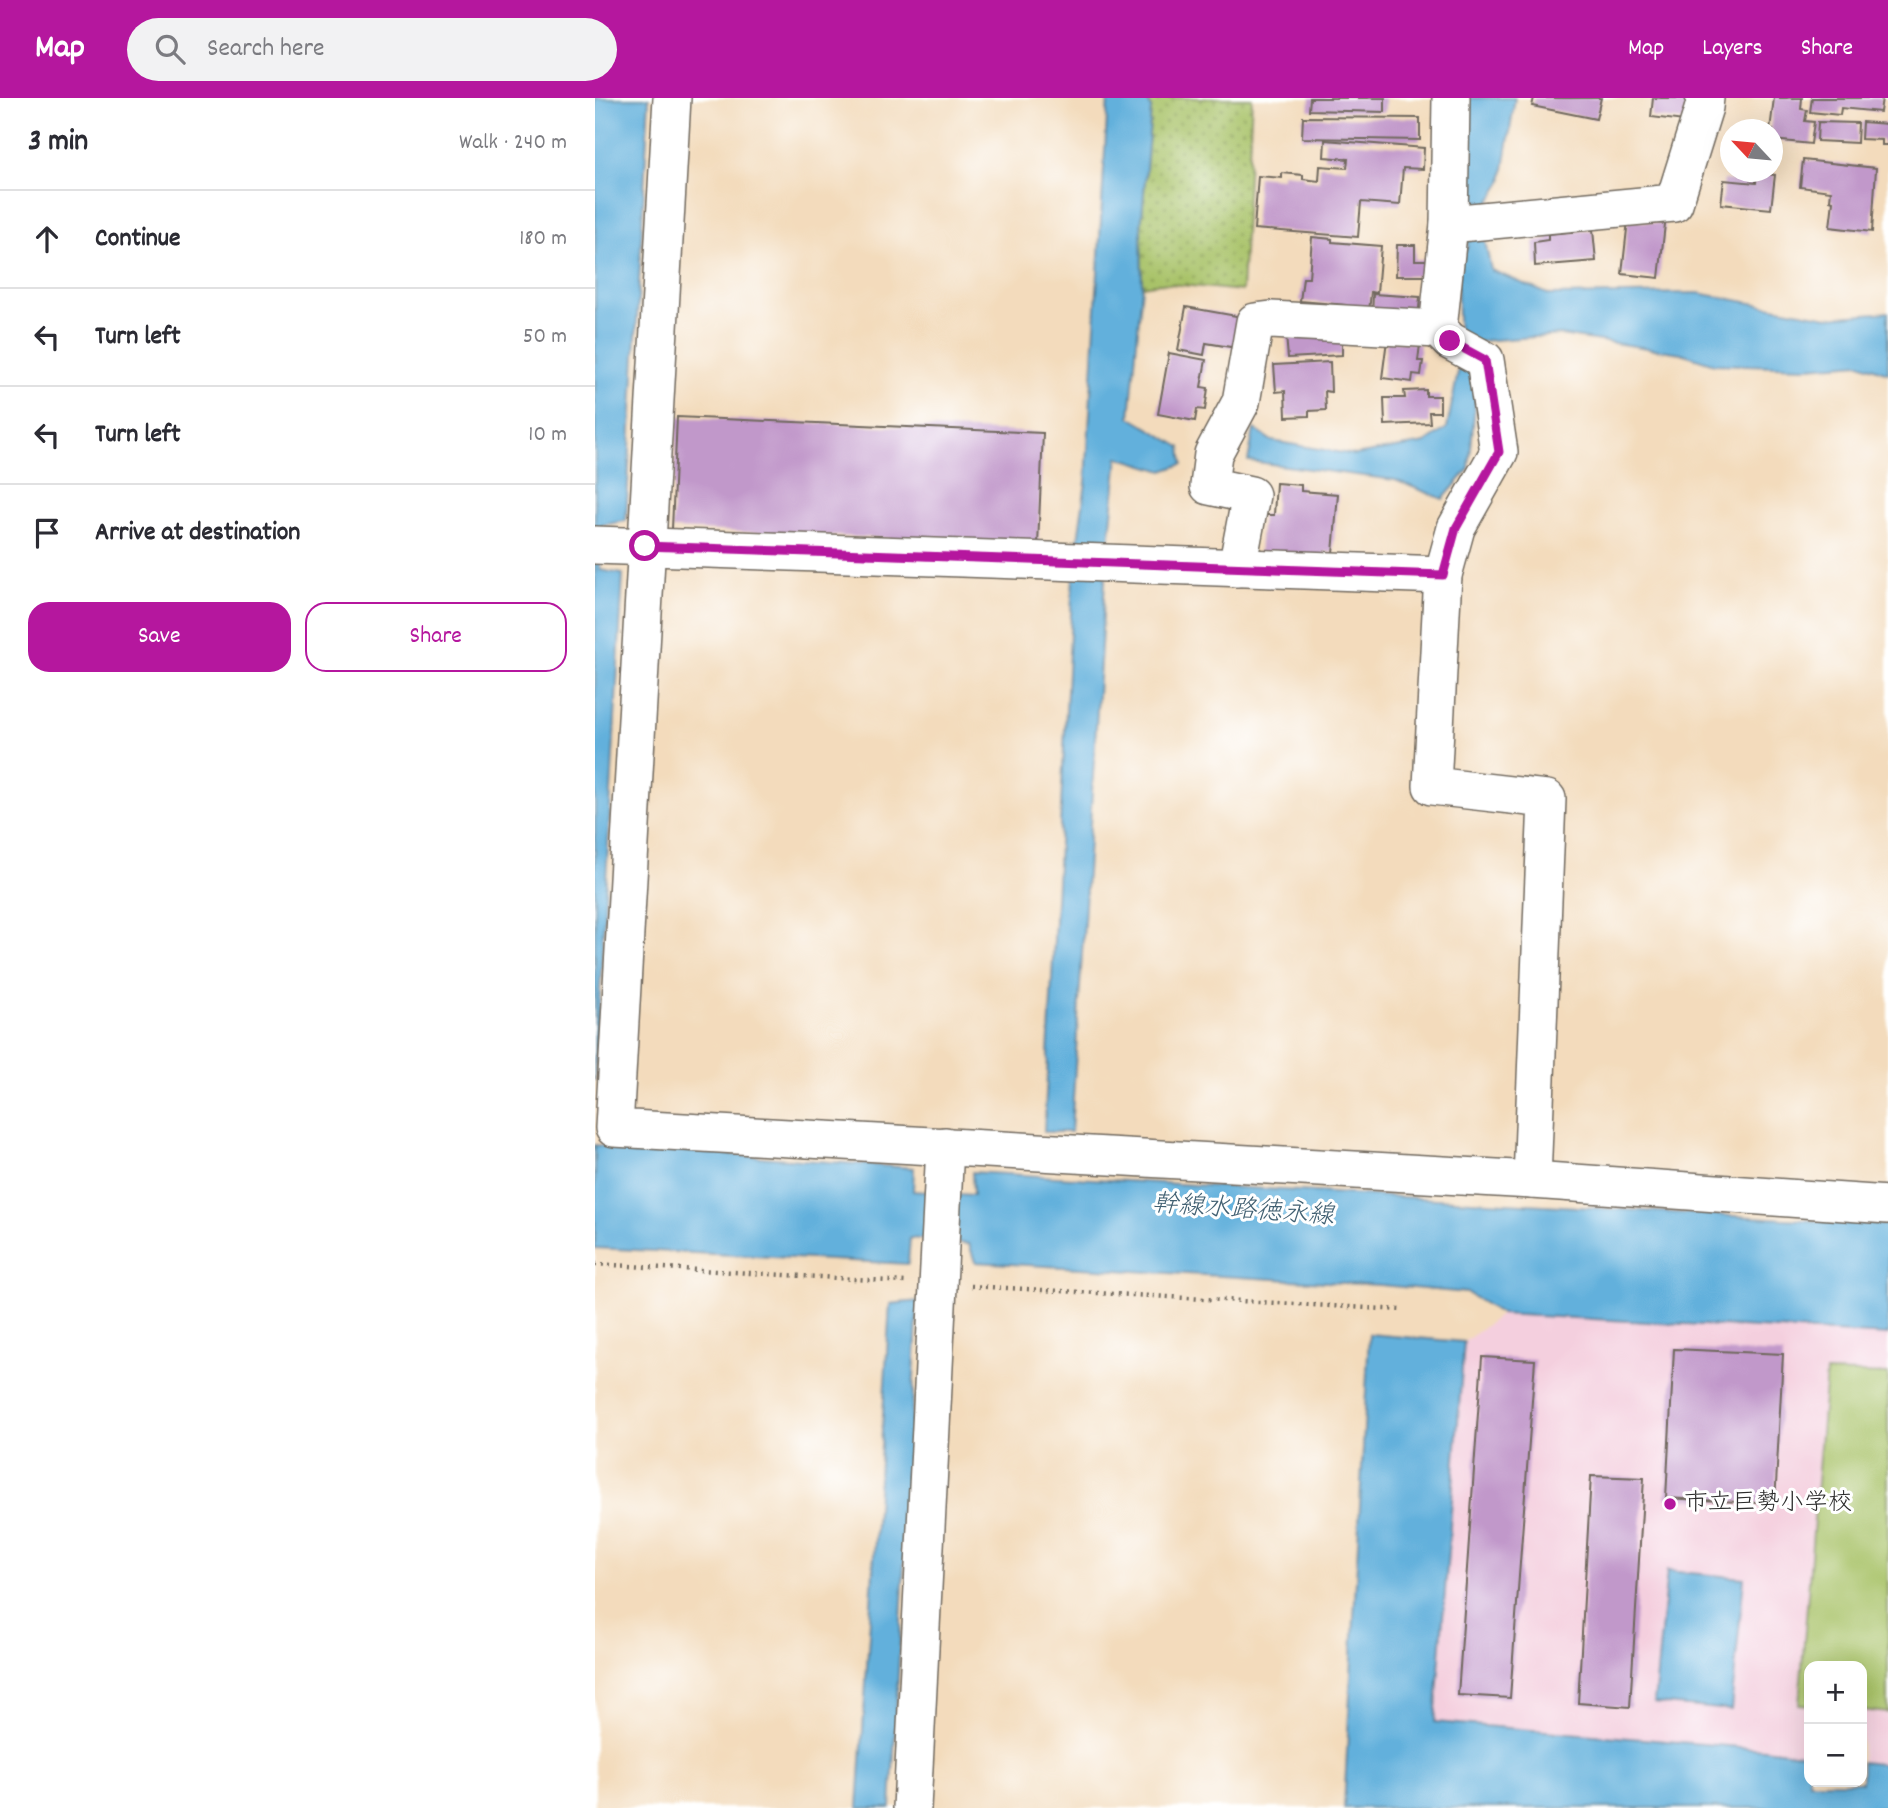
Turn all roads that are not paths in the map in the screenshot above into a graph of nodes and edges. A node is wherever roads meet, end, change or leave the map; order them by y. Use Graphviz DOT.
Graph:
graph roads {
  1 [pos="672,98"];
  2 [pos="1451,98"];
  3 [pos="1705,98"];
  4 [pos="1449,225"];
  5 [pos="1444,335"];
  6 [pos="619,546"];
  7 [pos="1237,568"];
  8 [pos="1443,575"];
  9 [pos="945,1146"];
  10 [pos="1532,1180"];
  11 [pos="1888,1205"];
  12 [pos="912,1808"];
  1 -- 6 [label="street"];
  2 -- 4 [label="street"];
  3 -- 4 [label="street"];
  4 -- 5 [label="street"];
  5 -- 7 [label="street"];
  5 -- 8 [label="street"];
  6 -- 7 [label="street"];
  6 -- 9 [label="street"];
  7 -- 8 [label="street"];
  8 -- 10 [label="street"];
  9 -- 10 [label="street"];
  9 -- 12 [label="street"];
  10 -- 11 [label="street"];
}
